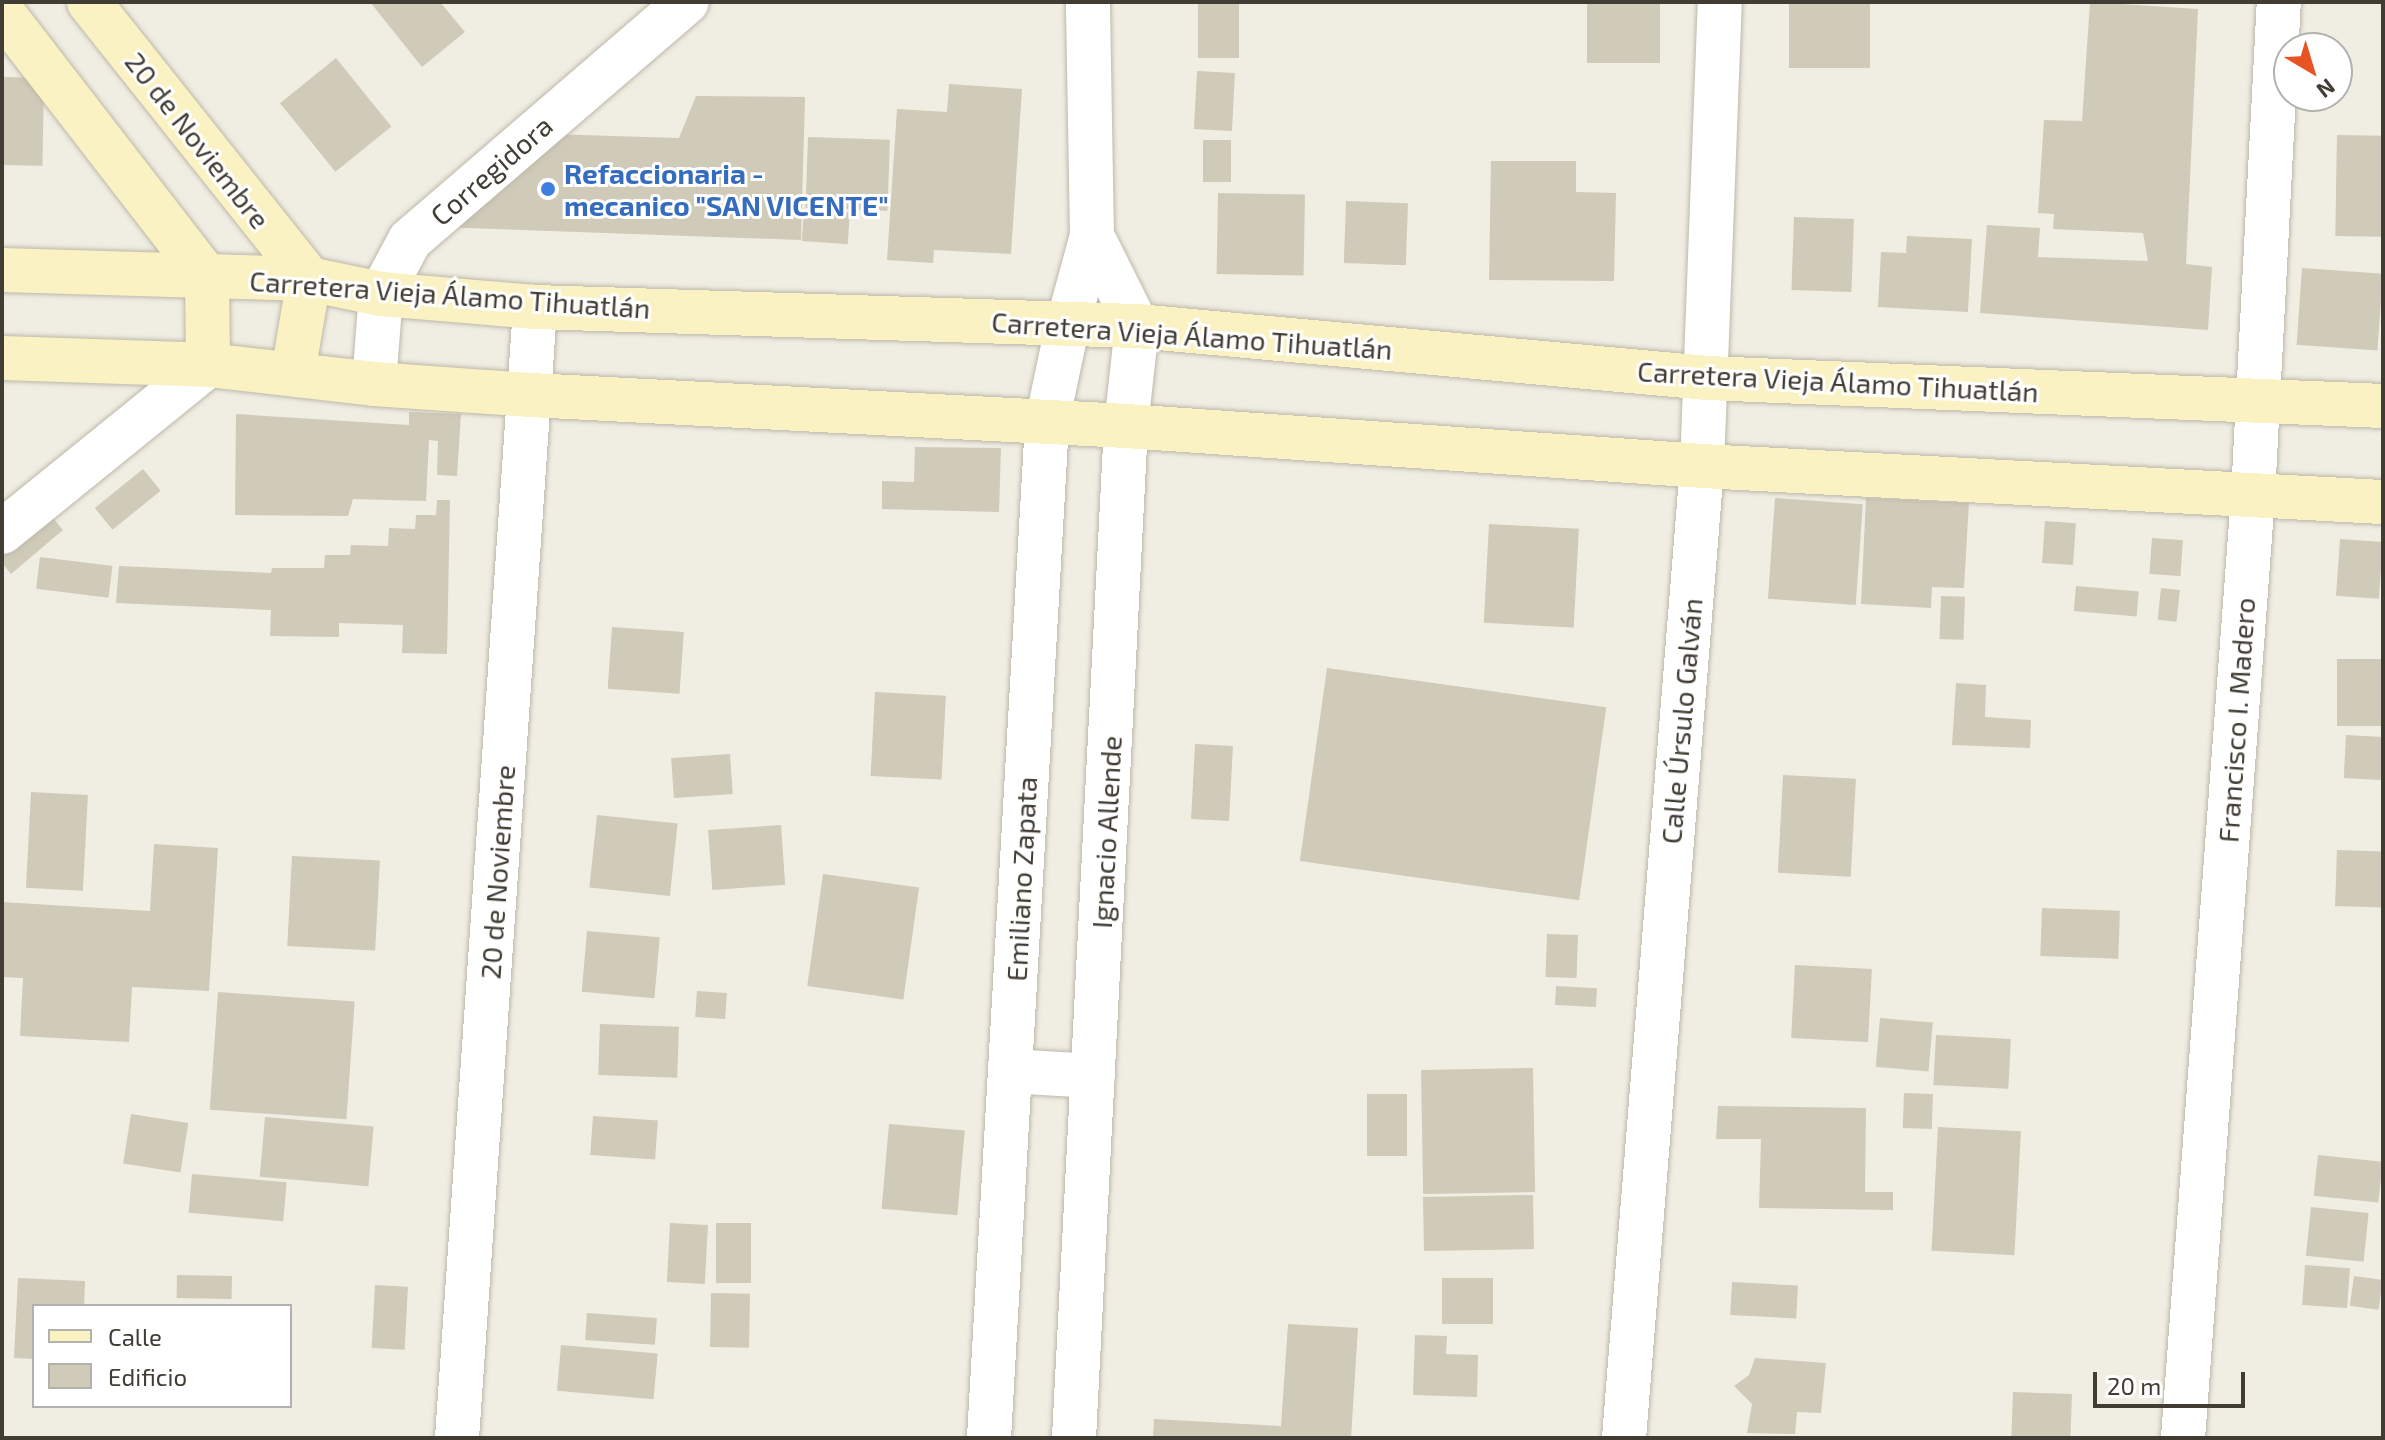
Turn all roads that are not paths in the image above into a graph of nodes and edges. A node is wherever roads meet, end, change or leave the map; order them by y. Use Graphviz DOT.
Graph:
graph roads {
  1 [pos="89,2"];
  2 [pos="687,2"];
  3 [pos="1088,2"];
  4 [pos="1720,2"];
  5 [pos="2279,2"];
  6 [pos="2,12"];
  7 [pos="1092,236"];
  8 [pos="2,270"];
  9 [pos="207,277"];
  10 [pos="309,279"];
  11 [pos="381,294"];
  12 [pos="535,307"];
  13 [pos="1068,323"];
  14 [pos="1137,326"];
  15 [pos="2,358"];
  16 [pos="208,365"];
  17 [pos="293,373"];
  18 [pos="1707,378"];
  19 [pos="374,384"];
  20 [pos="531,395"];
  21 [pos="2258,401"];
  22 [pos="2383,406"];
  23 [pos="1047,422"];
  24 [pos="1126,426"];
  25 [pos="1702,466"];
  26 [pos="2253,495"];
  27 [pos="2383,502"];
  28 [pos="2,532"];
  29 [pos="1010,1071"];
  30 [pos="1093,1076"];
  31 [pos="457,1438"];
  32 [pos="989,1438"];
  33 [pos="1074,1438"];
  34 [pos="1624,1438"];
  35 [pos="2183,1438"];
  1 -- 10 [label="main road, 20 de Noviembre"];
  2 -- 11 [label="street, Corregidora"];
  3 -- 7 [label="street"];
  4 -- 18 [label="street, Calle Úrsulo Galván"];
  5 -- 21 [label="street, Francisco I. Madero"];
  6 -- 9 [label="main road"];
  7 -- 13 [label="street"];
  7 -- 14 [label="street"];
  8 -- 9 [label="main road, Carretera Vieja Álamo Tihuatlán"];
  9 -- 10 [label="main road, Carretera Vieja Álamo Tihuatlán"];
  9 -- 16 [label="main road"];
  10 -- 11 [label="main road, Carretera Vieja Álamo Tihuatlán"];
  10 -- 17 [label="main road"];
  11 -- 12 [label="main road, Carretera Vieja Álamo Tihuatlán"];
  11 -- 19 [label="street, Corregidora"];
  12 -- 13 [label="main road, Carretera Vieja Álamo Tihuatlán"];
  12 -- 20 [label="street, 20 de Noviembre"];
  13 -- 14 [label="main road, Carretera Vieja Álamo Tihuatlán"];
  13 -- 23 [label="street, Emiliano Zapata"];
  14 -- 18 [label="main road, Carretera Vieja Álamo Tihuatlán"];
  14 -- 24 [label="street, Ignacio Allende"];
  15 -- 16 [label="main road"];
  16 -- 17 [label="main road"];
  16 -- 28 [label="street"];
  17 -- 19 [label="main road"];
  18 -- 21 [label="main road, Carretera Vieja Álamo Tihuatlán"];
  18 -- 25 [label="street, Calle Úrsulo Galván"];
  19 -- 20 [label="main road"];
  20 -- 23 [label="main road"];
  20 -- 31 [label="street, 20 de Noviembre"];
  21 -- 22 [label="main road, Carretera Vieja Álamo Tihuatlán"];
  21 -- 26 [label="street, Francisco I. Madero"];
  23 -- 24 [label="main road"];
  23 -- 29 [label="street, Emiliano Zapata"];
  24 -- 25 [label="main road"];
  24 -- 30 [label="street, Ignacio Allende"];
  25 -- 26 [label="main road"];
  25 -- 34 [label="street, Calle Úrsulo Galván"];
  26 -- 27 [label="main road"];
  26 -- 35 [label="street, Francisco I. Madero"];
  29 -- 30 [label="street"];
  29 -- 32 [label="street, Emiliano Zapata"];
  30 -- 33 [label="street, Ignacio Allende"];
}
